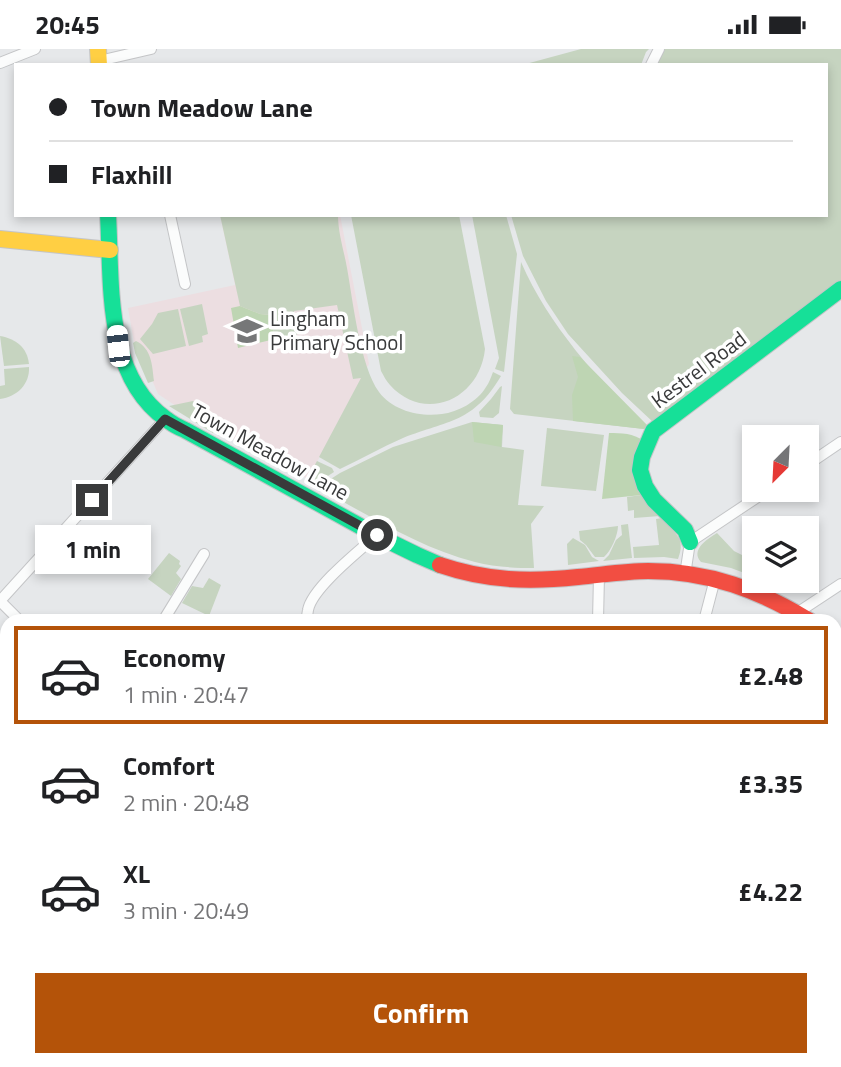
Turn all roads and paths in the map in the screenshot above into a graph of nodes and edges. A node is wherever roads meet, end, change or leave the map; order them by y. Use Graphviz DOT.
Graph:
graph roads {
  1 [pos="35,49"];
  2 [pos="151,49"];
  3 [pos="99,58"];
  4 [pos="0,63"];
  5 [pos="108,217"];
  6 [pos="170,217"];
  7 [pos="0,239"];
  8 [pos="110,250"];
  9 [pos="186,284"];
  10 [pos="841,289"];
  11 [pos="165,419"];
  12 [pos="841,442"];
  13 [pos="819,456"];
  14 [pos="750,502"];
  15 [pos="377,535"];
  16 [pos="690,542"];
  17 [pos="204,554"];
  18 [pos="599,575"];
  19 [pos="685,575"];
  20 [pos="715,579"];
  21 [pos="841,584"];
  22 [pos="0,601"];
  23 [pos="13,614"];
  24 [pos="167,614"];
  25 [pos="308,614"];
  26 [pos="598,614"];
  27 [pos="706,614"];
  28 [pos="799,614"];
  29 [pos="807,614"];
  1 -- 4 [label="street"];
  2 -- 3 [label="street"];
  5 -- 8 [label="street, Town Meadow Lane"];
  6 -- 9 [label="street"];
  7 -- 8 [label="street"];
  8 -- 11 [label="street, Town Meadow Lane"];
  10 -- 16 [label="street, Kestrel Road"];
  11 -- 15 [label="street, Town Meadow Lane"];
  11 -- 22 [label="street"];
  12 -- 13 [label="street"];
  14 -- 16 [label="street"];
  15 -- 18 [label="street, Town Meadow Lane"];
  15 -- 25 [label="street"];
  16 -- 19 [label="street"];
  17 -- 24 [label="street"];
  18 -- 19 [label="street, Town Meadow Lane"];
  18 -- 26 [label="street"];
  19 -- 20 [label="street, Town Meadow Lane"];
  20 -- 27 [label="street"];
  20 -- 28 [label="street, Town Meadow Lane"];
  21 -- 29 [label="street"];
  22 -- 23 [label="street"];
}
